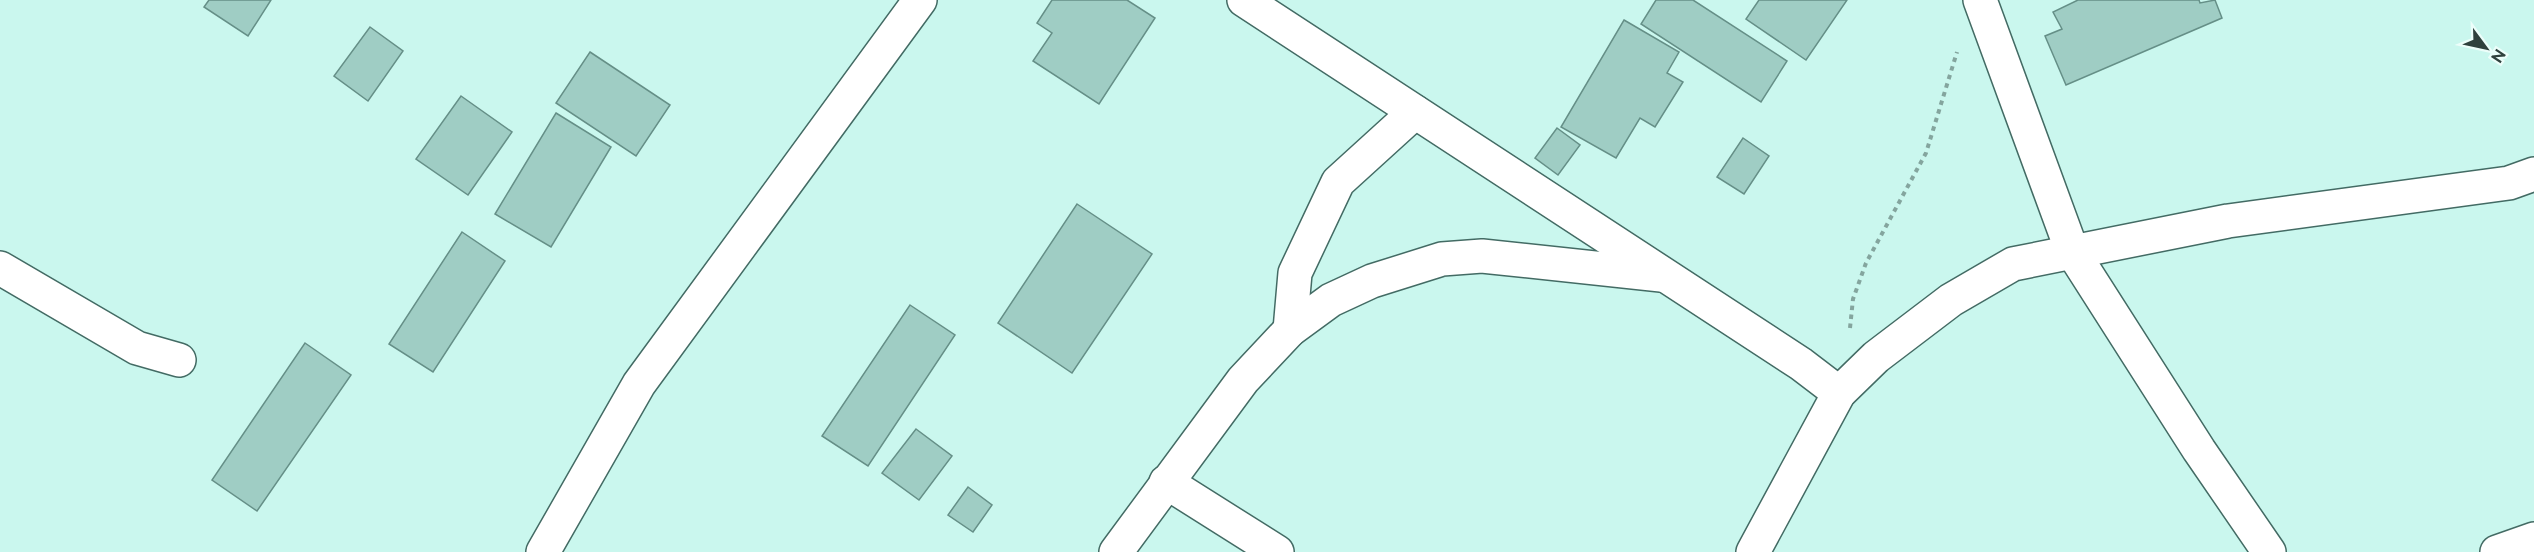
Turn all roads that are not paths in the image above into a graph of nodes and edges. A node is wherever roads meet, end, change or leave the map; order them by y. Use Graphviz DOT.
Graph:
graph roads {
  1 [pos="920,0"];
  2 [pos="1244,0"];
  3 [pos="1980,0"];
  4 [pos="1415,112"];
  5 [pos="2534,174"];
  6 [pos="2072,251"];
  7 [pos="0,268"];
  8 [pos="1666,276"];
  9 [pos="1290,330"];
  10 [pos="179,360"];
  11 [pos="1848,385"];
  12 [pos="1166,482"];
  13 [pos="2534,539"];
  14 [pos="543,552"];
  15 [pos="1116,552"];
  16 [pos="1277,552"];
  17 [pos="1753,552"];
  18 [pos="2269,552"];
  19 [pos="2497,552"];
  1 -- 14 [label="street"];
  2 -- 4 [label="street"];
  3 -- 6 [label="street"];
  4 -- 8 [label="street"];
  4 -- 9 [label="street"];
  5 -- 6 [label="street"];
  6 -- 11 [label="street"];
  6 -- 18 [label="street"];
  7 -- 10 [label="street"];
  8 -- 9 [label="street"];
  8 -- 11 [label="street"];
  9 -- 12 [label="street"];
  11 -- 17 [label="street"];
  12 -- 15 [label="street"];
  12 -- 16 [label="street"];
  13 -- 19 [label="street"];
}
